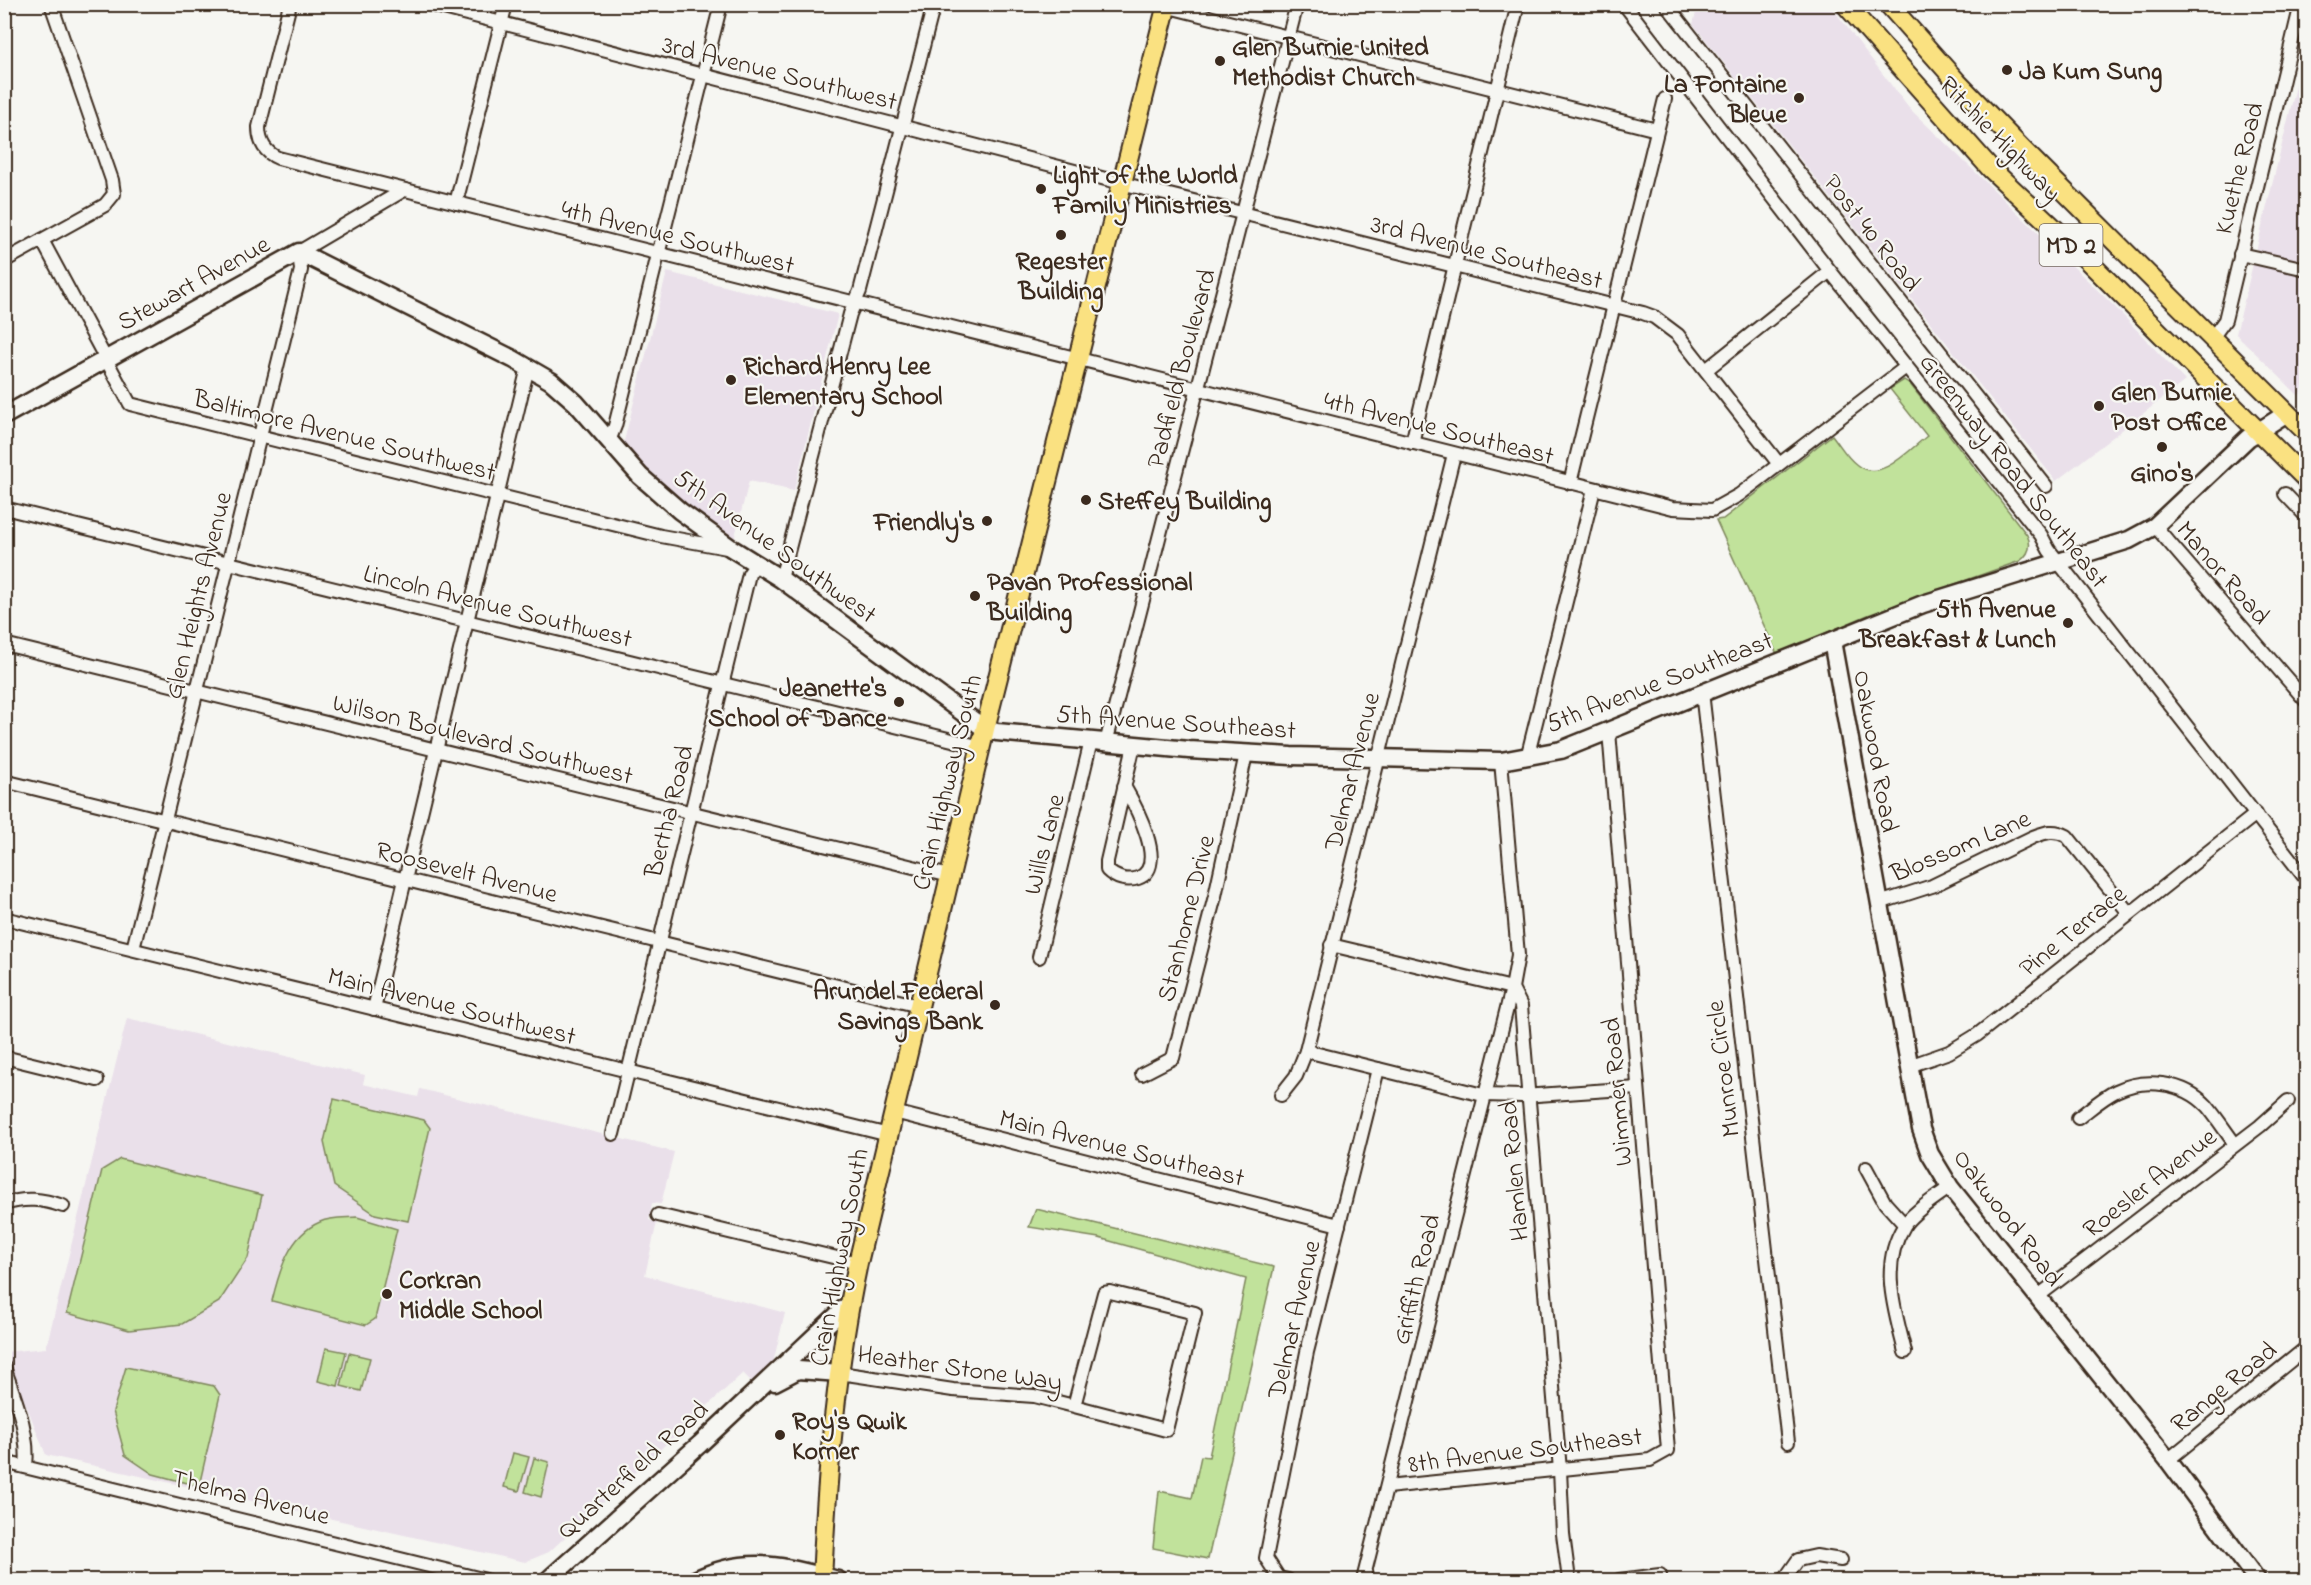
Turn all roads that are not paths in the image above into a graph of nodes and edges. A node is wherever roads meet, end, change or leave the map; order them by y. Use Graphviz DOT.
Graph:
graph roads {
  1 [pos="51,4"];
  2 [pos="290,4"];
  3 [pos="428,4"];
  4 [pos="506,4"];
  5 [pos="721,4"];
  6 [pos="934,4"];
  7 [pos="1297,4"];
  8 [pos="1518,4"];
  9 [pos="1624,4"];
  10 [pos="1666,4"];
  11 [pos="1845,4"];
  12 [pos="2301,4"];
  13 [pos="1164,5"];
  14 [pos="1896,9"];
  15 [pos="501,23"];
  16 [pos="1289,38"];
  17 [pos="703,75"];
  18 [pos="1497,92"];
  19 [pos="1665,99"];
  20 [pos="902,127"];
  21 [pos="1657,130"];
  22 [pos="1121,183"];
  23 [pos="404,190"];
  24 [pos="456,203"];
  25 [pos="1244,214"];
  26 [pos="42,240"];
  27 [pos="299,252"];
  28 [pos="658,254"];
  29 [pos="2240,254"];
  30 [pos="4,261"];
  31 [pos="1455,267"];
  32 [pos="2307,269"];
  33 [pos="1830,271"];
  34 [pos="855,304"];
  35 [pos="1614,306"];
  36 [pos="2212,338"];
  37 [pos="105,360"];
  38 [pos="1077,360"];
  39 [pos="528,367"];
  40 [pos="1906,367"];
  41 [pos="1706,370"];
  42 [pos="1198,390"];
  43 [pos="2287,413"];
  44 [pos="4,416"];
  45 [pos="2258,431"];
  46 [pos="2307,432"];
  47 [pos="260,435"];
  48 [pos="609,441"];
  49 [pos="1412,443"];
  50 [pos="1454,454"];
  51 [pos="1779,464"];
  52 [pos="2307,479"];
  53 [pos="1570,483"];
  54 [pos="2046,486"];
  55 [pos="1594,489"];
  56 [pos="498,494"];
  57 [pos="2285,494"];
  58 [pos="4,508"];
  59 [pos="2307,516"];
  60 [pos="2155,526"];
  61 [pos="731,548"];
  62 [pos="228,562"];
  63 [pos="2060,563"];
  64 [pos="756,564"];
  65 [pos="781,579"];
  66 [pos="469,620"];
  67 [pos="1832,641"];
  68 [pos="4,644"];
  69 [pos="722,684"];
  70 [pos="196,691"];
  71 [pos="1702,692"];
  72 [pos="2307,701"];
  73 [pos="1609,731"];
  74 [pos="983,738"];
  75 [pos="1098,742"];
  76 [pos="1134,745"];
  77 [pos="435,750"];
  78 [pos="1246,754"];
  79 [pos="1378,758"];
  80 [pos="1527,758"];
  81 [pos="1501,761"];
  82 [pos="4,781"];
  83 [pos="1124,786"];
  84 [pos="690,812"];
  85 [pos="2256,814"];
  86 [pos="165,822"];
  87 [pos="950,876"];
  88 [pos="406,879"];
  89 [pos="2307,879"];
  90 [pos="1879,903"];
  91 [pos="2129,913"];
  92 [pos="4,918"];
  93 [pos="659,941"];
  94 [pos="1331,945"];
  95 [pos="133,950"];
  96 [pos="1039,957"];
  97 [pos="1512,988"];
  98 [pos="919,1006"];
  99 [pos="374,1009"];
  100 [pos="1306,1051"];
  101 [pos="4,1057"];
  102 [pos="1909,1066"];
  103 [pos="1378,1069"];
  104 [pos="628,1071"];
  105 [pos="1142,1074"];
  106 [pos="97,1080"];
  107 [pos="1638,1088"];
  108 [pos="1281,1095"];
  109 [pos="1483,1095"];
  110 [pos="1529,1096"];
  111 [pos="2288,1101"];
  112 [pos="894,1112"];
  113 [pos="2078,1118"];
  114 [pos="613,1134"];
  115 [pos="889,1135"];
  116 [pos="2235,1144"];
  117 [pos="1866,1168"];
  118 [pos="1950,1186"];
  119 [pos="4,1204"];
  120 [pos="63,1206"];
  121 [pos="658,1215"];
  122 [pos="1904,1224"];
  123 [pos="1339,1225"];
  124 [pos="858,1263"];
  125 [pos="2037,1297"];
  126 [pos="850,1303"];
  127 [pos="2307,1348"];
  128 [pos="1905,1352"];
  129 [pos="4,1367"];
  130 [pos="840,1373"];
  131 [pos="750,1396"];
  132 [pos="1074,1406"];
  133 [pos="1788,1442"];
  134 [pos="1668,1450"];
  135 [pos="2168,1460"];
  136 [pos="4,1462"];
  137 [pos="26,1467"];
  138 [pos="1560,1470"];
  139 [pos="1386,1487"];
  140 [pos="1841,1560"];
  141 [pos="1660,1575"];
  142 [pos="828,1579"];
  143 [pos="1284,1580"];
  144 [pos="486,1581"];
  145 [pos="548,1581"];
  146 [pos="695,1581"];
  147 [pos="1363,1581"];
  148 [pos="1569,1581"];
  149 [pos="1619,1581"];
  150 [pos="1784,1581"];
  151 [pos="2257,1581"];
  1 -- 26 [label="street"];
  2 -- 23 [label="street, 4th Avenue Southwest"];
  3 -- 15 [label="street, 3rd Avenue Southwest"];
  4 -- 15 [label="street"];
  5 -- 17 [label="street"];
  6 -- 20 [label="street"];
  7 -- 16 [label="street, Padfield Boulevard"];
  8 -- 18 [label="street"];
  9 -- 33 [label="street, Greenway Road Southeast"];
  10 -- 54 [label="street, Post 40 Road"];
  11 -- 45 [label="main road, Ritchie Highway / MD 2"];
  12 -- 29 [label="street, Kuethe Road"];
  13 -- 16 [label="street"];
  13 -- 22 [label="main road, Crain Highway South"];
  14 -- 36 [label="main road, Ritchie Highway / MD 2"];
  15 -- 17 [label="street, 3rd Avenue Southwest"];
  15 -- 24 [label="street"];
  16 -- 18 [label="street"];
  16 -- 25 [label="street, Padfield Boulevard"];
  17 -- 20 [label="street, 3rd Avenue Southwest"];
  17 -- 28 [label="street"];
  18 -- 21 [label="street"];
  18 -- 31 [label="street"];
  19 -- 21 [label="street"];
  20 -- 22 [label="street, 3rd Avenue Southwest"];
  20 -- 34 [label="street"];
  21 -- 35 [label="street"];
  22 -- 25 [label="street, 3rd Avenue Southeast"];
  22 -- 38 [label="main road, Crain Highway South"];
  23 -- 24 [label="street, 4th Avenue Southwest"];
  23 -- 27 [label="street, Stewart Avenue"];
  24 -- 28 [label="street, 4th Avenue Southwest"];
  25 -- 31 [label="street, 3rd Avenue Southeast"];
  25 -- 42 [label="street, Padfield Boulevard"];
  26 -- 30 [label="street"];
  26 -- 37 [label="street, Baltimore Avenue Southwest"];
  27 -- 37 [label="street, Stewart Avenue"];
  27 -- 39 [label="street, 5th Avenue Southwest"];
  27 -- 47 [label="street, Glen Heights Avenue"];
  28 -- 34 [label="street, 4th Avenue Southwest"];
  28 -- 48 [label="street"];
  29 -- 32 [label="street"];
  29 -- 36 [label="street, Kuethe Road"];
  31 -- 35 [label="street, 3rd Avenue Southeast"];
  31 -- 49 [label="street"];
  33 -- 40 [label="street, Greenway Road Southeast"];
  33 -- 41 [label="street"];
  34 -- 38 [label="street, 4th Avenue Southwest"];
  34 -- 65 [label="street"];
  35 -- 41 [label="street, 3rd Avenue Southeast"];
  35 -- 53 [label="street"];
  36 -- 43 [label="main road, Ritchie Highway / MD 2"];
  37 -- 44 [label="street, Stewart Avenue"];
  37 -- 47 [label="street, Baltimore Avenue Southwest"];
  38 -- 42 [label="street, 4th Avenue Southeast"];
  38 -- 74 [label="main road, Crain Highway South"];
  39 -- 48 [label="street, 5th Avenue Southwest"];
  39 -- 56 [label="street"];
  40 -- 51 [label="street, 4th Avenue Southeast"];
  40 -- 63 [label="street, Greenway Road Southeast"];
  41 -- 51 [label="street, 3rd Avenue Southeast"];
  42 -- 49 [label="street, 4th Avenue Southeast"];
  42 -- 75 [label="street, Padfield Boulevard"];
  43 -- 45 [label="street, 5th Avenue Southeast"];
  43 -- 46 [label="main road, Ritchie Highway / MD 2"];
  45 -- 52 [label="main road, Ritchie Highway / MD 2"];
  45 -- 60 [label="street, 5th Avenue Southeast"];
  47 -- 56 [label="street, Baltimore Avenue Southwest"];
  47 -- 62 [label="street, Glen Heights Avenue"];
  48 -- 61 [label="street, 5th Avenue Southwest"];
  49 -- 50 [label="street, 4th Avenue Southeast"];
  50 -- 53 [label="street, 4th Avenue Southeast"];
  50 -- 79 [label="street, Delmar Avenue"];
  51 -- 55 [label="street, 4th Avenue Southeast"];
  53 -- 55 [label="street, 4th Avenue Southeast"];
  55 -- 80 [label="street"];
  56 -- 61 [label="street, Baltimore Avenue Southwest"];
  56 -- 66 [label="street"];
  57 -- 59 [label="street"];
  58 -- 62 [label="street, Lincoln Avenue Southwest"];
  60 -- 63 [label="street, 5th Avenue Southeast"];
  60 -- 72 [label="street, Manor Road"];
  61 -- 64 [label="street, 5th Avenue Southwest"];
  62 -- 66 [label="street, Lincoln Avenue Southwest"];
  62 -- 70 [label="street, Glen Heights Avenue"];
  63 -- 67 [label="street, 5th Avenue Southeast"];
  63 -- 85 [label="street, Greenway Road Southeast"];
  64 -- 65 [label="street, 5th Avenue Southwest"];
  64 -- 69 [label="street, Bertha Road"];
  65 -- 74 [label="street, 5th Avenue Southwest"];
  66 -- 69 [label="street, Lincoln Avenue Southwest"];
  66 -- 77 [label="street"];
  67 -- 71 [label="street, 5th Avenue Southeast"];
  67 -- 90 [label="street, Oakwood Road"];
  68 -- 70 [label="street, Wilson Boulevard Southwest"];
  69 -- 74 [label="street, Lincoln Avenue Southwest"];
  69 -- 84 [label="street, Bertha Road"];
  70 -- 77 [label="street, Wilson Boulevard Southwest"];
  70 -- 86 [label="street, Glen Heights Avenue"];
  71 -- 73 [label="street, 5th Avenue Southeast"];
  71 -- 133 [label="street, Munroe Circle"];
  73 -- 80 [label="street, 5th Avenue Southeast"];
  73 -- 107 [label="street, Wimmer Road"];
  74 -- 75 [label="street, 5th Avenue Southeast"];
  74 -- 87 [label="main road, Crain Highway South"];
  75 -- 76 [label="street, 5th Avenue Southeast"];
  75 -- 96 [label="street, Wills Lane"];
  76 -- 78 [label="street, 5th Avenue Southeast"];
  76 -- 83 [label="street"];
  77 -- 84 [label="street, Wilson Boulevard Southwest"];
  77 -- 88 [label="street"];
  78 -- 79 [label="street, 5th Avenue Southeast"];
  78 -- 105 [label="street, Stanhome Drive"];
  79 -- 81 [label="street, 5th Avenue Southeast"];
  79 -- 94 [label="street, Delmar Avenue"];
  80 -- 81 [label="street, 5th Avenue Southeast"];
  81 -- 97 [label="street, Hamlen Road"];
  82 -- 86 [label="street, Roosevelt Avenue"];
  83 -- 83 [label="street"];
  84 -- 87 [label="street, Wilson Boulevard Southwest"];
  84 -- 93 [label="street, Bertha Road"];
  85 -- 89 [label="street, Greenway Road Southeast"];
  85 -- 91 [label="street, Pine Terrace"];
  86 -- 88 [label="street, Roosevelt Avenue"];
  86 -- 95 [label="street, Glen Heights Avenue"];
  87 -- 98 [label="main road, Crain Highway South"];
  88 -- 93 [label="street, Roosevelt Avenue"];
  88 -- 99 [label="street"];
  90 -- 91 [label="street, Blossom Lane"];
  90 -- 102 [label="street, Oakwood Road"];
  91 -- 102 [label="street, Pine Terrace"];
  92 -- 95 [label="street, Main Avenue Southwest"];
  93 -- 98 [label="street, Roosevelt Avenue"];
  93 -- 104 [label="street, Bertha Road"];
  94 -- 97 [label="street"];
  94 -- 100 [label="street, Delmar Avenue"];
  95 -- 99 [label="street, Main Avenue Southwest"];
  97 -- 109 [label="street, Griffith Road"];
  97 -- 110 [label="street, Hamlen Road"];
  98 -- 112 [label="main road, Crain Highway South"];
  99 -- 104 [label="street, Main Avenue Southwest"];
  100 -- 103 [label="street"];
  100 -- 108 [label="street, Delmar Avenue"];
  101 -- 106 [label="street"];
  102 -- 118 [label="street, Oakwood Road"];
  103 -- 109 [label="street"];
  103 -- 123 [label="street, Delmar Avenue"];
  104 -- 114 [label="street, Bertha Road"];
  104 -- 115 [label="street, Main Avenue Southwest"];
  107 -- 110 [label="street"];
  107 -- 134 [label="street, Wimmer Road"];
  109 -- 110 [label="street"];
  109 -- 139 [label="street, Griffith Road"];
  110 -- 138 [label="street, Hamlen Road"];
  111 -- 116 [label="street, Roesler Avenue"];
  112 -- 115 [label="main road, Crain Highway South"];
  112 -- 123 [label="street, Main Avenue Southeast"];
  113 -- 116 [label="street"];
  115 -- 124 [label="main road, Crain Highway South"];
  116 -- 125 [label="street, Roesler Avenue"];
  117 -- 122 [label="street"];
  118 -- 122 [label="street"];
  118 -- 125 [label="street, Oakwood Road"];
  119 -- 120 [label="street"];
  121 -- 124 [label="street"];
  122 -- 128 [label="street"];
  123 -- 143 [label="street, Delmar Avenue"];
  124 -- 126 [label="main road, Crain Highway South"];
  125 -- 135 [label="street, Oakwood Road"];
  126 -- 130 [label="main road, Crain Highway South"];
  126 -- 131 [label="street, Quarterfield Road"];
  127 -- 135 [label="street, Range Road"];
  129 -- 137 [label="street"];
  130 -- 131 [label="street, Quarterfield Road"];
  130 -- 132 [label="street, Heather Stone Way"];
  130 -- 142 [label="main road, Crain Highway South"];
  131 -- 145 [label="street, Quarterfield Road"];
  132 -- 132 [label="street, Heather Stone Way"];
  134 -- 138 [label="street, 8th Avenue Southeast"];
  135 -- 151 [label="street, Oakwood Road"];
  136 -- 137 [label="street, Thelma Avenue"];
  137 -- 144 [label="street, Thelma Avenue"];
  138 -- 139 [label="street, 8th Avenue Southeast"];
  138 -- 148 [label="street, Hamlen Road"];
  139 -- 147 [label="street, Griffith Road"];
  140 -- 150 [label="street"];
  141 -- 149 [label="street"];
  142 -- 146 [label="street"];
}
